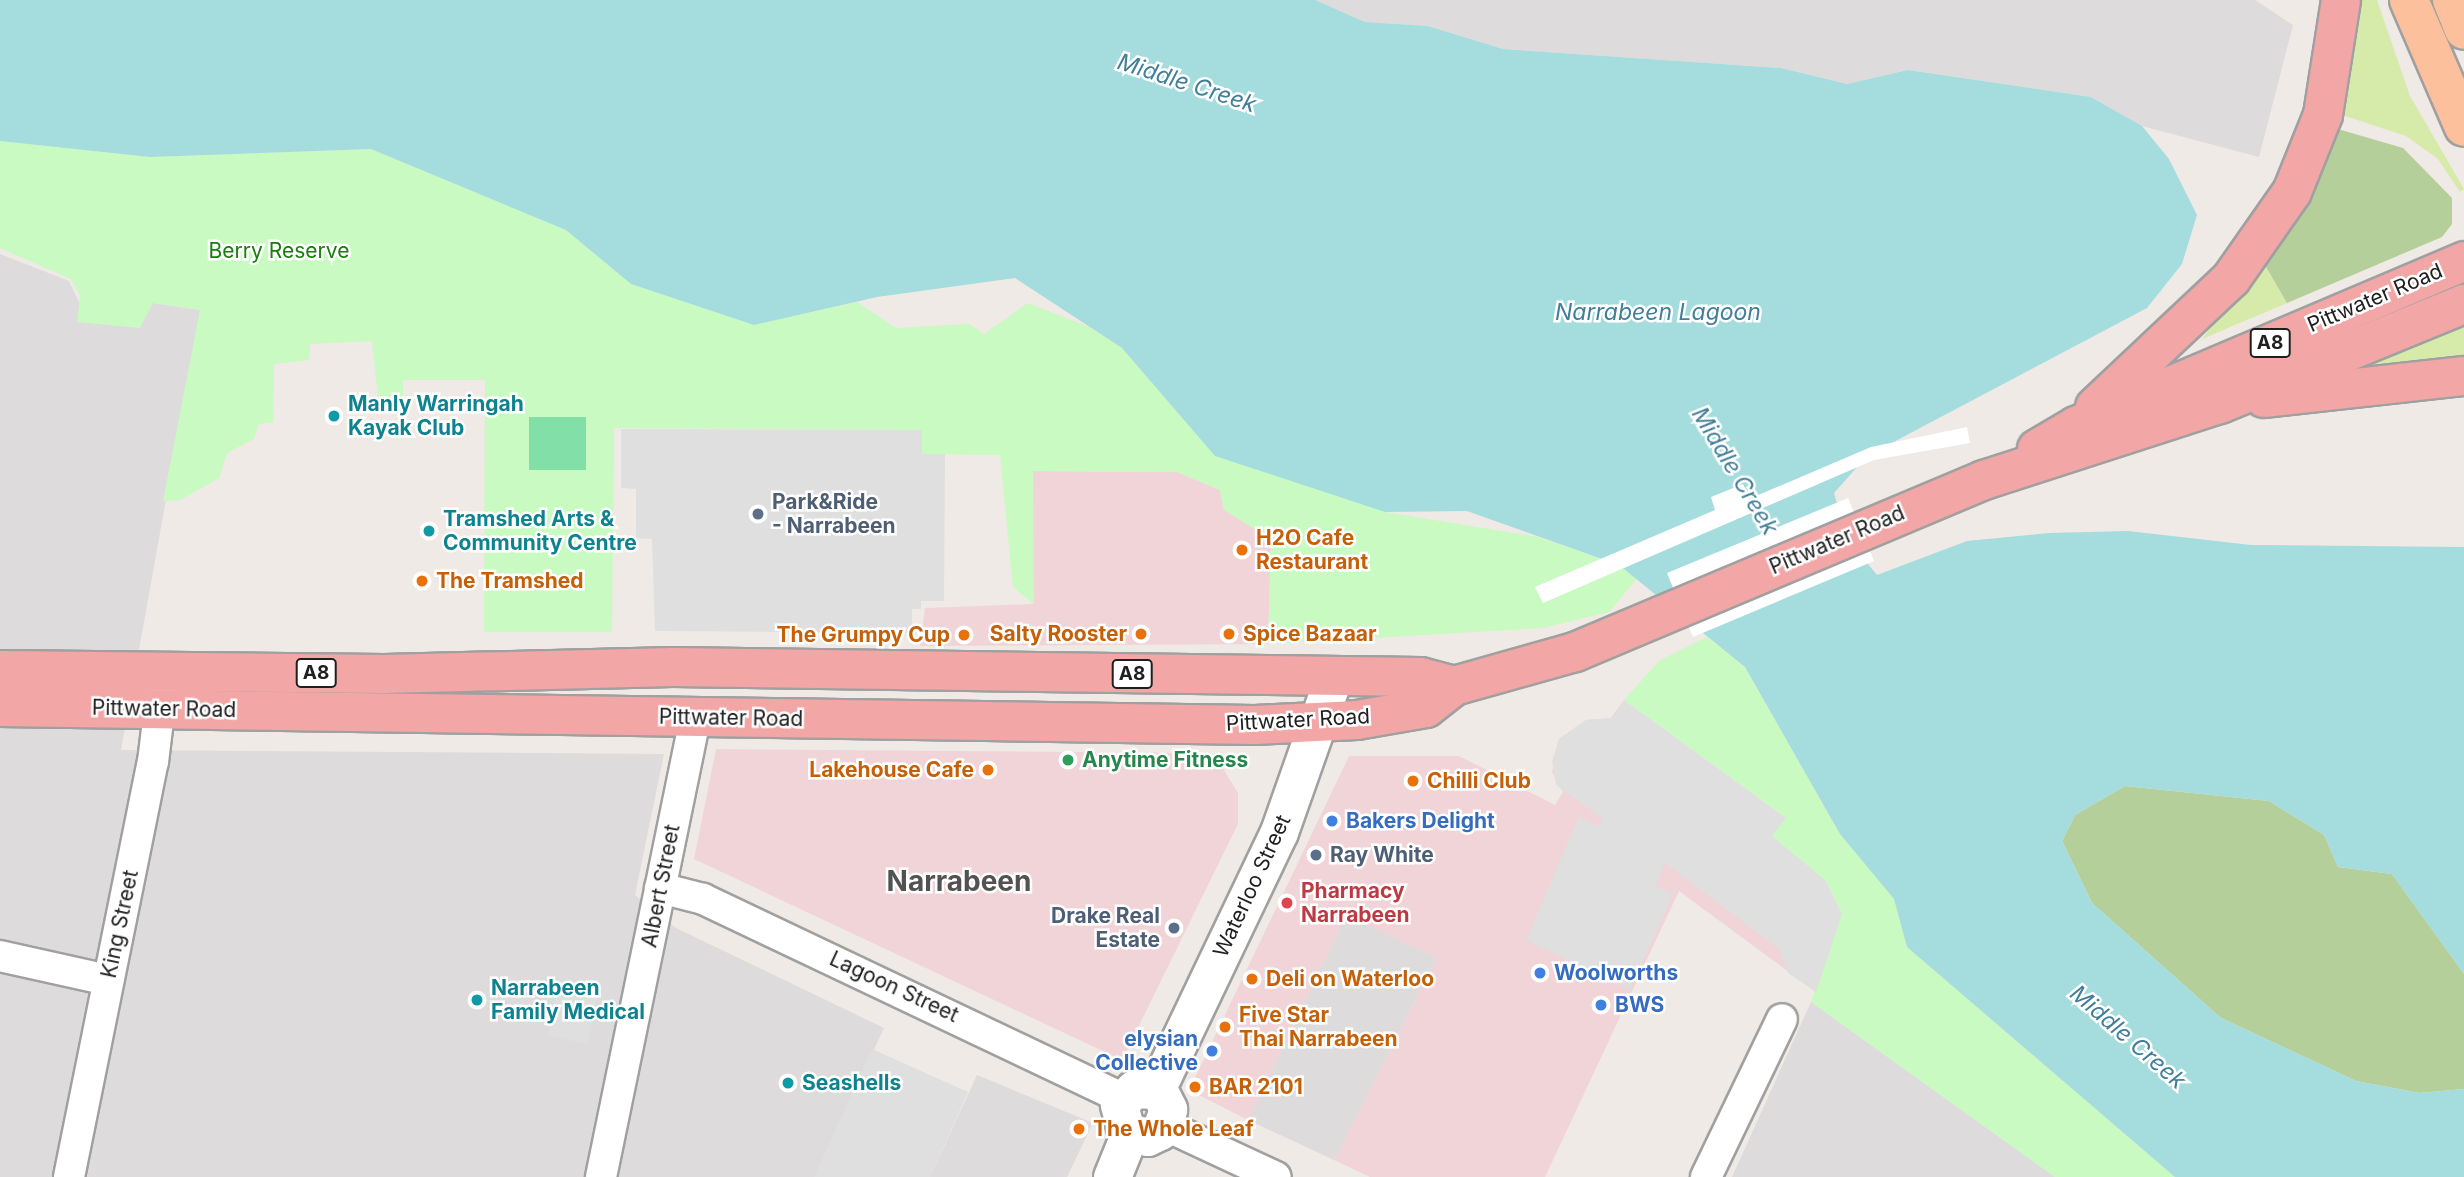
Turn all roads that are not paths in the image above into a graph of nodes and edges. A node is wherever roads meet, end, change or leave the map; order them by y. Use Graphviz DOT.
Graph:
graph roads {
  1 [pos="2341,0"];
  2 [pos="2409,0"];
  3 [pos="2452,0"];
  4 [pos="2464,30"];
  5 [pos="2464,127"];
  6 [pos="2464,261"];
  7 [pos="2464,304"];
  8 [pos="2464,376"];
  9 [pos="2220,404"];
  10 [pos="2076,426"];
  11 [pos="1984,480"];
  12 [pos="0,670"];
  13 [pos="164,670"];
  14 [pos="1334,676"];
  15 [pos="1454,686"];
  16 [pos="0,707"];
  17 [pos="160,708"];
  18 [pos="695,718"];
  19 [pos="1321,722"];
  20 [pos="660,888"];
  21 [pos="0,956"];
  22 [pos="108,980"];
  23 [pos="1782,1019"];
  24 [pos="1138,1124"];
  25 [pos="69,1177"];
  26 [pos="601,1177"];
  27 [pos="1276,1177"];
  28 [pos="1706,1177"];
  1 -- 10 [label="highway"];
  2 -- 5 [label="main road"];
  3 -- 4 [label="main road"];
  6 -- 10 [label="highway, Pittwater Road / A8"];
  7 -- 9 [label="highway, Pittwater Road / A8"];
  8 -- 9 [label="highway, Pittwater Road / A8"];
  9 -- 11 [label="highway, Pittwater Road / A8"];
  10 -- 11 [label="highway, Pittwater Road / A8"];
  11 -- 15 [label="highway, Pittwater Road / A8"];
  12 -- 13 [label="highway, Pittwater Road / A8"];
  13 -- 14 [label="highway, Pittwater Road / A8"];
  13 -- 17 [label="street, King Street"];
  14 -- 15 [label="highway, Pittwater Road / A8"];
  14 -- 19 [label="street, Waterloo Street"];
  15 -- 19 [label="highway, Pittwater Road / A8"];
  16 -- 17 [label="highway, Pittwater Road / A8"];
  17 -- 18 [label="highway, Pittwater Road / A8"];
  17 -- 22 [label="street, King Street"];
  18 -- 19 [label="highway, Pittwater Road / A8"];
  18 -- 20 [label="street, Albert Street"];
  19 -- 24 [label="street, Waterloo Street"];
  20 -- 24 [label="street, Lagoon Street"];
  20 -- 26 [label="street, Albert Street"];
  21 -- 22 [label="street"];
  22 -- 25 [label="street, King Street"];
  23 -- 28 [label="street"];
  24 -- 27 [label="street, Lagoon Street"];
}
